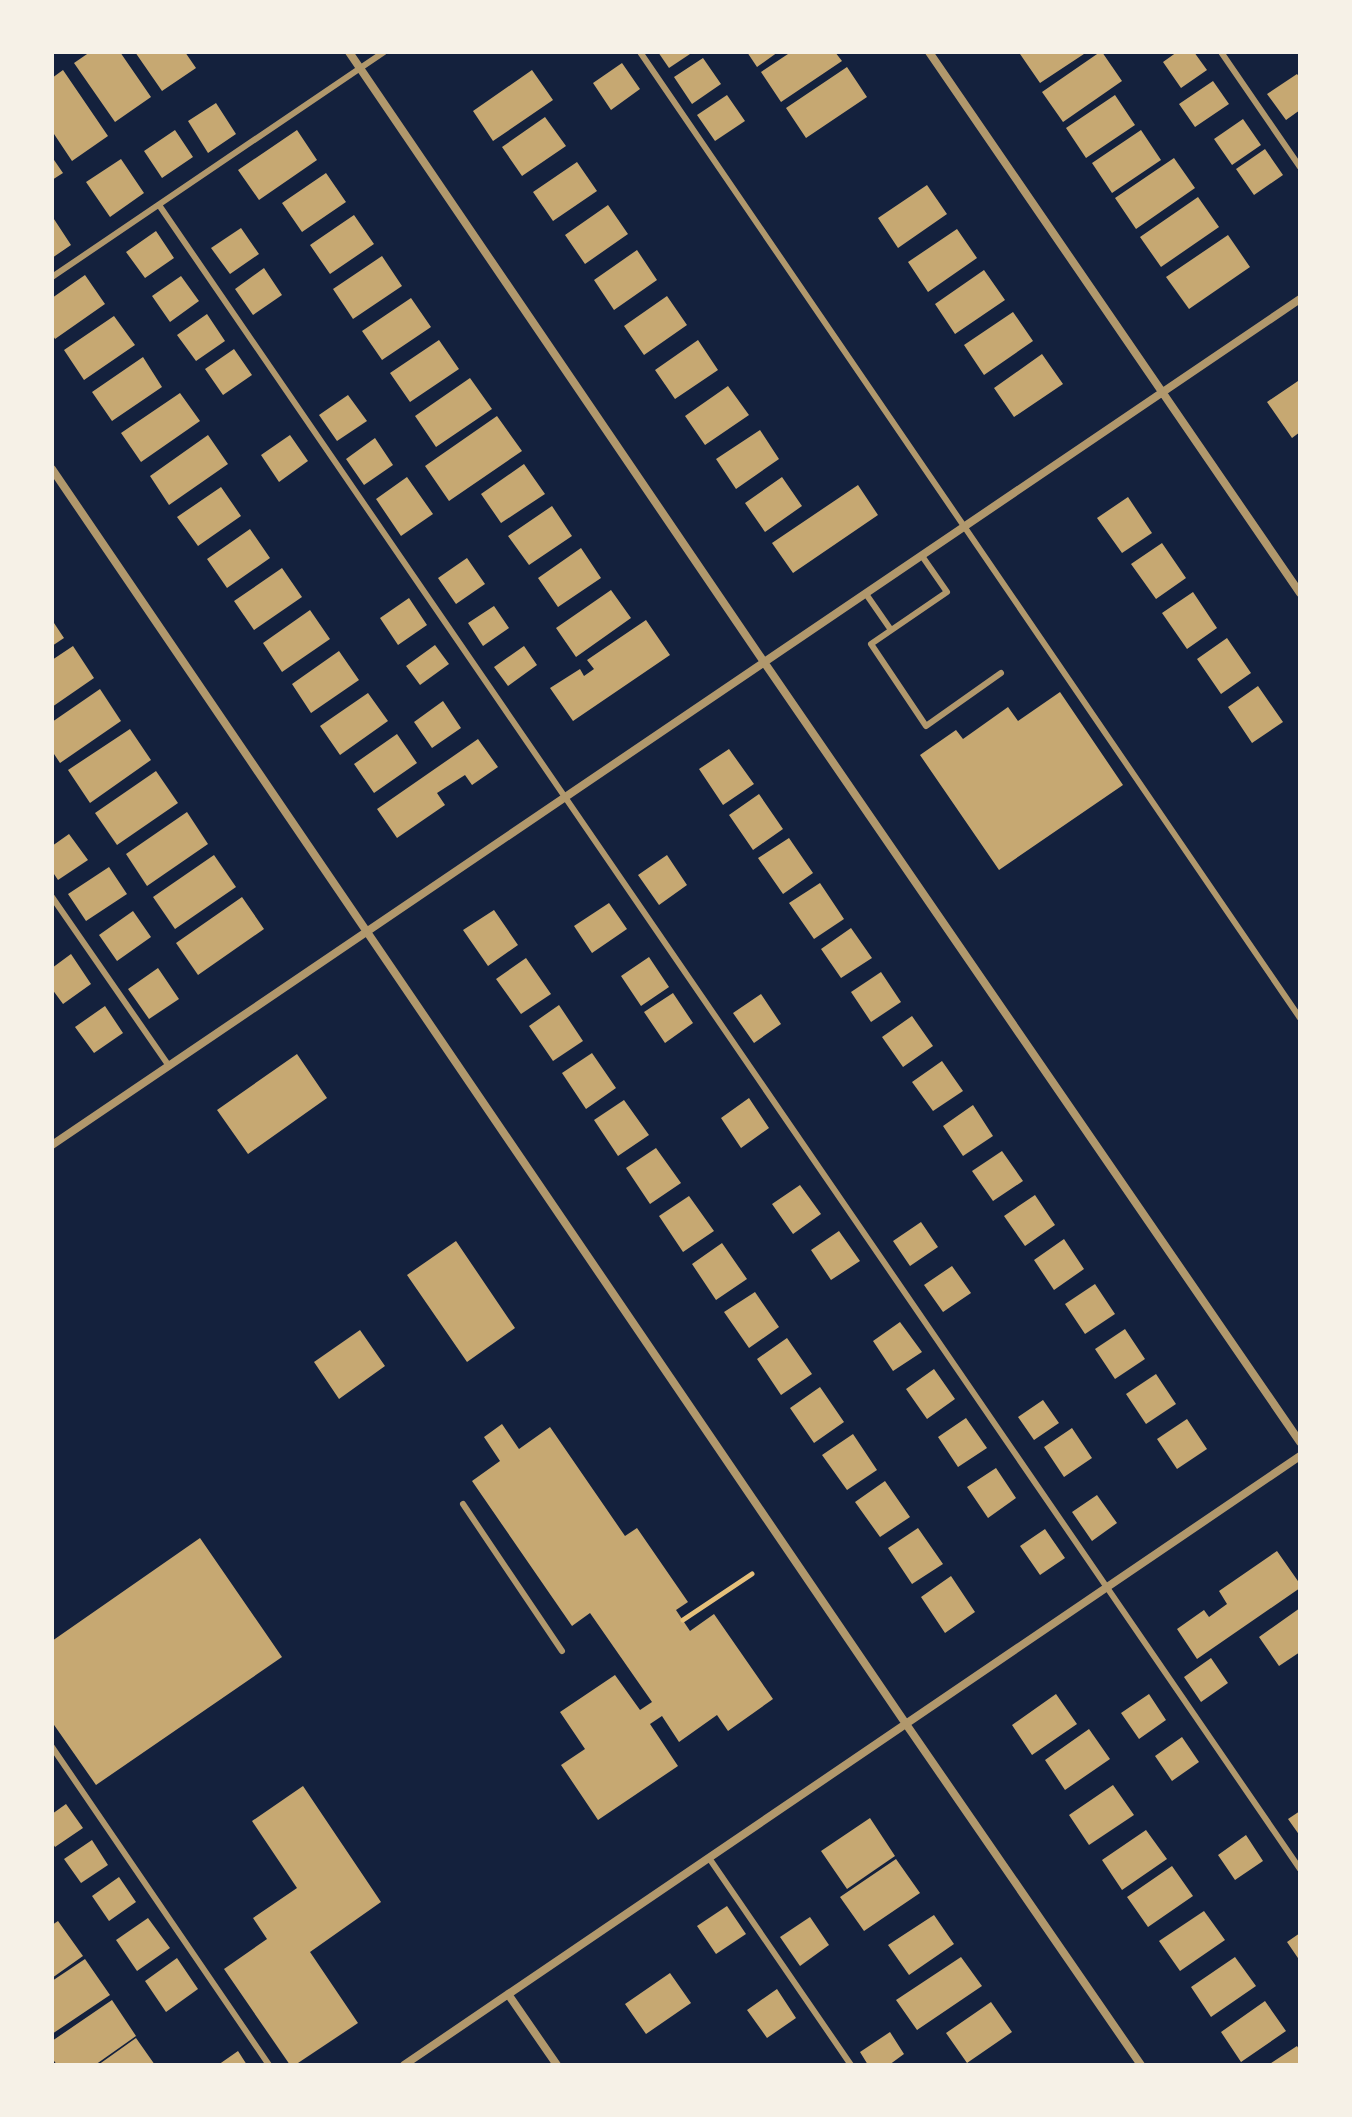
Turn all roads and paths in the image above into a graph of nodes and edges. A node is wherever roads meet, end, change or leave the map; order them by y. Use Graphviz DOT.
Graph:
graph roads {
  1 [pos="349,52"];
  2 [pos="384,52"];
  3 [pos="640,52"];
  4 [pos="929,52"];
  5 [pos="1221,52"];
  6 [pos="360,69"];
  7 [pos="1300,167"];
  8 [pos="159,205"];
  9 [pos="52,277"];
  10 [pos="1300,299"];
  11 [pos="1163,392"];
  12 [pos="52,469"];
  13 [pos="964,527"];
  14 [pos="922,556"];
  15 [pos="1300,593"];
  16 [pos="866,594"];
  17 [pos="891,630"];
  18 [pos="764,662"];
  19 [pos="1001,673"];
  20 [pos="564,798"];
  21 [pos="52,897"];
  22 [pos="366,932"];
  23 [pos="1300,1018"];
  24 [pos="169,1066"];
  25 [pos="52,1145"];
  26 [pos="1300,1442"];
  27 [pos="1300,1456"];
  28 [pos="463,1504"];
  29 [pos="752,1574"];
  30 [pos="1107,1587"];
  31 [pos="683,1620"];
  32 [pos="562,1651"];
  33 [pos="906,1724"];
  34 [pos="52,1747"];
  35 [pos="709,1858"];
  36 [pos="1300,1869"];
  37 [pos="508,1994"];
  38 [pos="269,2065"];
  39 [pos="404,2065"];
  40 [pos="557,2065"];
  41 [pos="851,2065"];
  42 [pos="1141,2065"];
  1 -- 6 [label="street"];
  2 -- 6 [label="lane"];
  3 -- 13 [label="lane"];
  4 -- 11 [label="street"];
  5 -- 7 [label="lane"];
  6 -- 8 [label="lane"];
  6 -- 18 [label="street"];
  8 -- 9 [label="lane"];
  8 -- 20 [label="lane"];
  10 -- 11 [label="street"];
  11 -- 13 [label="street"];
  11 -- 15 [label="street"];
  12 -- 22 [label="street"];
  13 -- 14 [label="street"];
  13 -- 23 [label="lane"];
  14 -- 16 [label="street"];
  14 -- 17 [label="lane"];
  16 -- 17 [label="lane"];
  16 -- 18 [label="street"];
  17 -- 19 [label="lane"];
  18 -- 20 [label="street"];
  18 -- 26 [label="street"];
  20 -- 22 [label="street"];
  20 -- 30 [label="lane"];
  21 -- 24 [label="lane"];
  22 -- 24 [label="street"];
  22 -- 33 [label="street"];
  24 -- 25 [label="street"];
  27 -- 30 [label="street"];
  28 -- 32 [label="lane"];
  29 -- 31 [label="path"];
  30 -- 33 [label="street"];
  30 -- 36 [label="lane"];
  33 -- 35 [label="street"];
  33 -- 42 [label="street"];
  34 -- 38 [label="lane"];
  35 -- 37 [label="street"];
  35 -- 41 [label="lane"];
  37 -- 39 [label="street"];
  37 -- 40 [label="street"];
}
